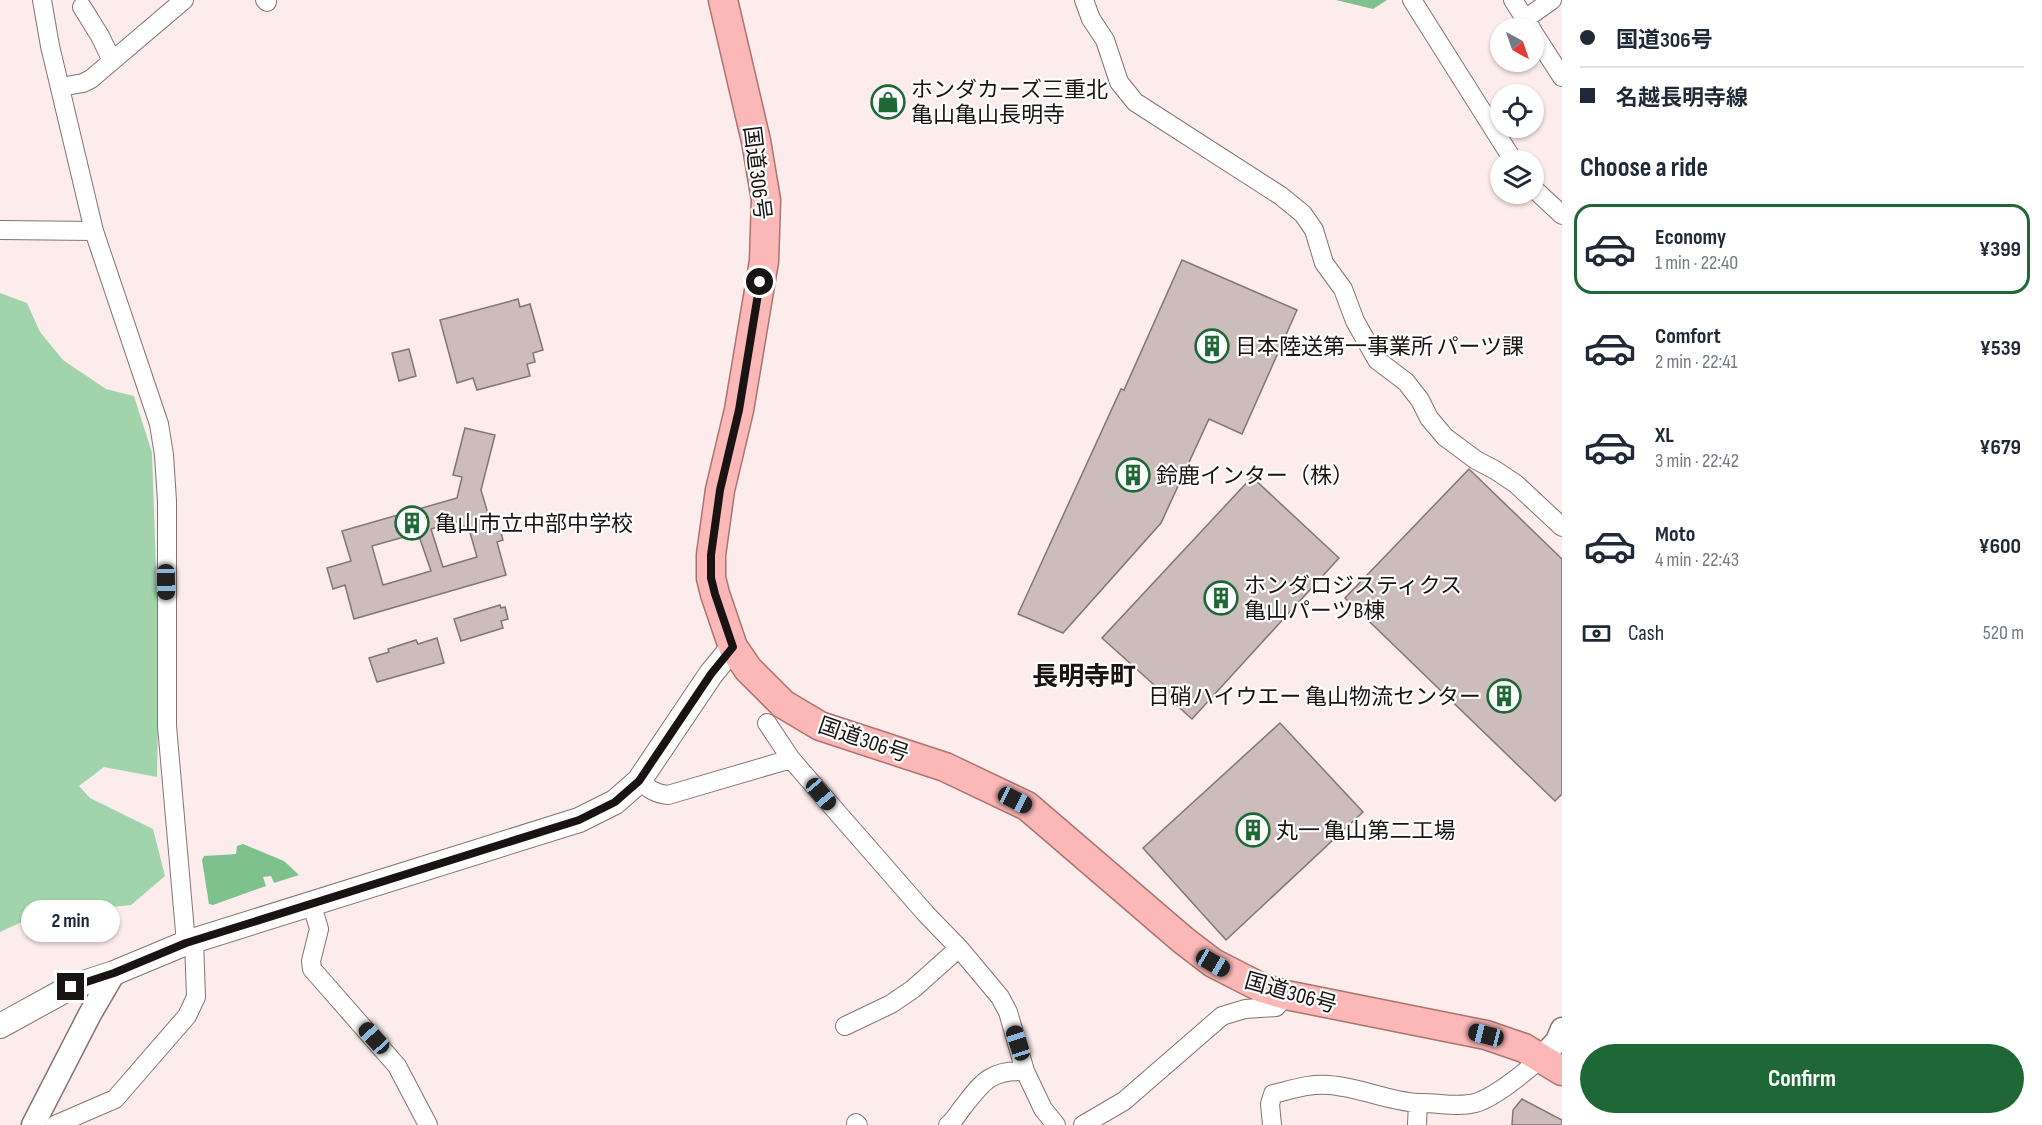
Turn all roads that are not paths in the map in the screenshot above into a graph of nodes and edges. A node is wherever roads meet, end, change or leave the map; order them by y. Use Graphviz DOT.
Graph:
graph roads {
  1 [pos="42,0"];
  2 [pos="184,0"];
  3 [pos="723,0"];
  4 [pos="1084,0"];
  5 [pos="1412,0"];
  6 [pos="1513,0"];
  7 [pos="1552,0"];
  8 [pos="82,7"];
  9 [pos="1525,18"];
  10 [pos="1537,18"];
  11 [pos="1544,48"];
  12 [pos="112,61"];
  13 [pos="1562,77"];
  14 [pos="61,87"];
  15 [pos="1507,150"];
  16 [pos="1544,198"];
  17 [pos="1562,215"];
  18 [pos="0,230"];
  19 [pos="94,231"];
  20 [pos="1562,527"];
  21 [pos="733,647"];
  22 [pos="767,723"];
  23 [pos="791,759"];
  24 [pos="639,781"];
  25 [pos="311,902"];
  26 [pos="190,941"];
  27 [pos="959,948"];
  28 [pos="114,973"];
  29 [pos="1286,995"];
  30 [pos="0,1026"];
  31 [pos="845,1026"];
  32 [pos="1562,1029"];
  33 [pos="1552,1064"];
  34 [pos="1025,1071"];
  35 [pos="1418,1103"];
  36 [pos="33,1125"];
  37 [pos="55,1125"];
  38 [pos="428,1125"];
  39 [pos="948,1125"];
  40 [pos="1056,1125"];
  41 [pos="1083,1125"];
  42 [pos="1272,1125"];
  43 [pos="1418,1125"];
  1 -- 14 [label="street"];
  2 -- 12 [label="street"];
  3 -- 21 [label="highway, 国道306号"];
  4 -- 20 [label="street"];
  5 -- 15 [label="street"];
  6 -- 9 [label="street"];
  7 -- 10 [label="street"];
  8 -- 12 [label="street"];
  11 -- 13 [label="street"];
  12 -- 14 [label="street"];
  14 -- 19 [label="street"];
  16 -- 17 [label="street"];
  18 -- 19 [label="street"];
  19 -- 26 [label="street"];
  21 -- 24 [label="main road"];
  21 -- 29 [label="highway, 国道306号"];
  22 -- 23 [label="street"];
  23 -- 24 [label="street"];
  23 -- 27 [label="street"];
  24 -- 25 [label="main road"];
  25 -- 26 [label="main road"];
  25 -- 38 [label="street"];
  26 -- 28 [label="main road"];
  26 -- 37 [label="street"];
  27 -- 31 [label="street"];
  27 -- 34 [label="street"];
  28 -- 30 [label="main road"];
  28 -- 36 [label="street"];
  29 -- 33 [label="highway, 国道306号"];
  29 -- 41 [label="street"];
  32 -- 33 [label="street"];
  33 -- 35 [label="street"];
  34 -- 39 [label="street"];
  34 -- 40 [label="street"];
  35 -- 42 [label="street"];
  35 -- 43 [label="street"];
}
